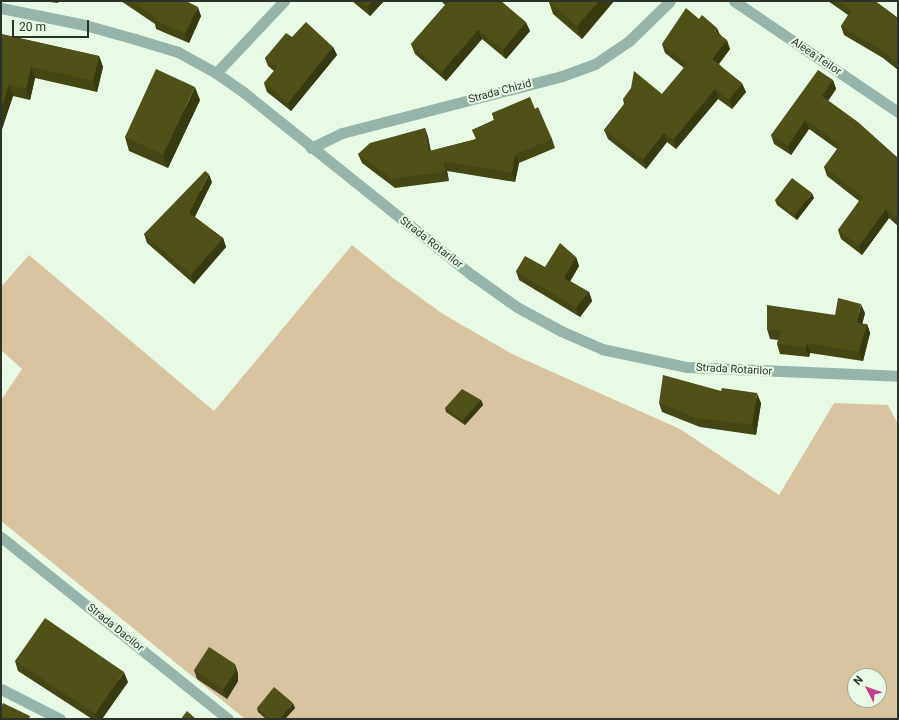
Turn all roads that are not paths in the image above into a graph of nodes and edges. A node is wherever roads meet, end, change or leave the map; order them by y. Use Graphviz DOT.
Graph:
graph roads {
  1 [pos="284,1"];
  2 [pos="670,1"];
  3 [pos="734,1"];
  4 [pos="1,8"];
  5 [pos="216,73"];
  6 [pos="898,112"];
  7 [pos="311,148"];
  8 [pos="898,376"];
  9 [pos="1,537"];
  10 [pos="1,689"];
  11 [pos="60,719"];
  12 [pos="228,719"];
  1 -- 5 [label="street"];
  2 -- 7 [label="street, Strada Chizid"];
  3 -- 6 [label="street, Aleea Teilor"];
  4 -- 5 [label="street, Strada Rotarilor"];
  5 -- 7 [label="street, Strada Rotarilor"];
  7 -- 8 [label="street, Strada Rotarilor"];
  9 -- 12 [label="street, Strada Dacilor"];
  10 -- 11 [label="street"];
}
